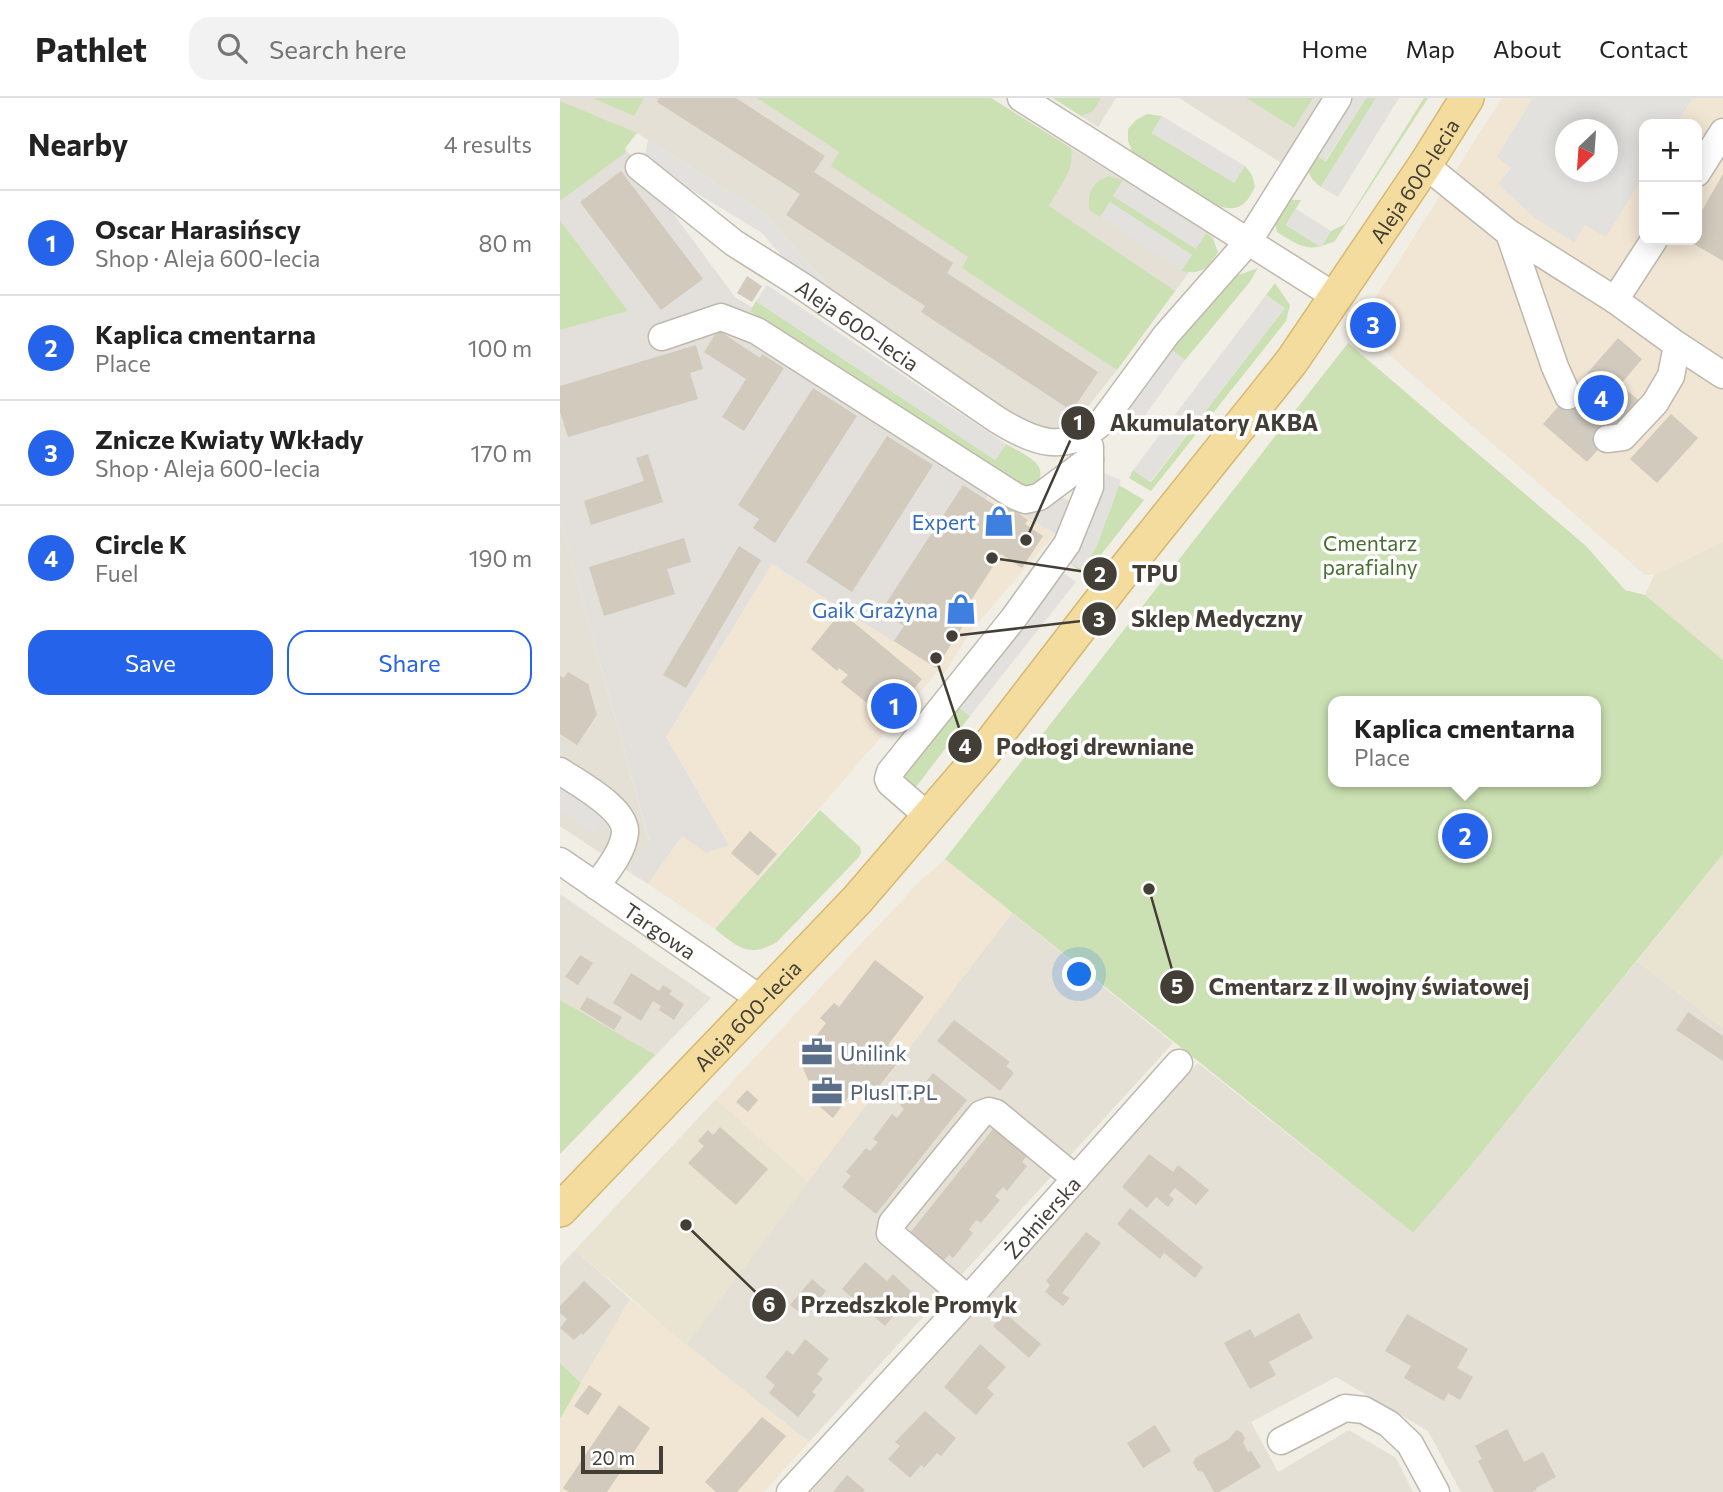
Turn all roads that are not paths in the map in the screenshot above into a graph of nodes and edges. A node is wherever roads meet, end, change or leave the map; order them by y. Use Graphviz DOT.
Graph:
graph roads {
  1 [pos="1020,98"];
  2 [pos="1338,98"];
  3 [pos="1467,98"];
  4 [pos="1723,132"];
  5 [pos="1425,165"];
  6 [pos="1702,165"];
  7 [pos="639,167"];
  8 [pos="1509,233"];
  9 [pos="1248,242"];
  10 [pos="1651,245"];
  11 [pos="1336,298"];
  12 [pos="1615,300"];
  13 [pos="662,337"];
  14 [pos="1677,345"];
  15 [pos="1723,375"];
  16 [pos="1568,396"];
  17 [pos="1091,432"];
  18 [pos="1607,439"];
  19 [pos="1090,459"];
  20 [pos="560,771"];
  21 [pos="929,817"];
  22 [pos="560,861"];
  23 [pos="596,886"];
  24 [pos="762,1000"];
  25 [pos="1179,1063"];
  26 [pos="1076,1179"];
  27 [pos="563,1202"];
  28 [pos="968,1299"];
  29 [pos="1281,1441"];
  30 [pos="790,1492"];
  31 [pos="1436,1492"];
  1 -- 9 [label="street"];
  2 -- 9 [label="street"];
  3 -- 5 [label="main road, Aleja 600-lecia"];
  4 -- 6 [label="street"];
  5 -- 8 [label="street"];
  5 -- 11 [label="main road, Aleja 600-lecia"];
  7 -- 17 [label="street, Aleja 600-lecia"];
  8 -- 12 [label="street"];
  8 -- 16 [label="street"];
  9 -- 11 [label="street"];
  9 -- 17 [label="street"];
  10 -- 12 [label="street"];
  11 -- 21 [label="main road, Aleja 600-lecia"];
  12 -- 14 [label="street"];
  13 -- 19 [label="street"];
  14 -- 15 [label="street"];
  14 -- 18 [label="street"];
  17 -- 19 [label="street"];
  19 -- 21 [label="street"];
  20 -- 23 [label="street"];
  21 -- 24 [label="main road, Aleja 600-lecia"];
  22 -- 23 [label="street, Targowa"];
  23 -- 24 [label="street, Targowa"];
  24 -- 27 [label="main road, Aleja 600-lecia"];
  25 -- 26 [label="street, Żołnierska"];
  26 -- 28 [label="street, Żołnierska"];
  26 -- 28 [label="street"];
  28 -- 30 [label="street, Żołnierska"];
  29 -- 31 [label="street"];
}
